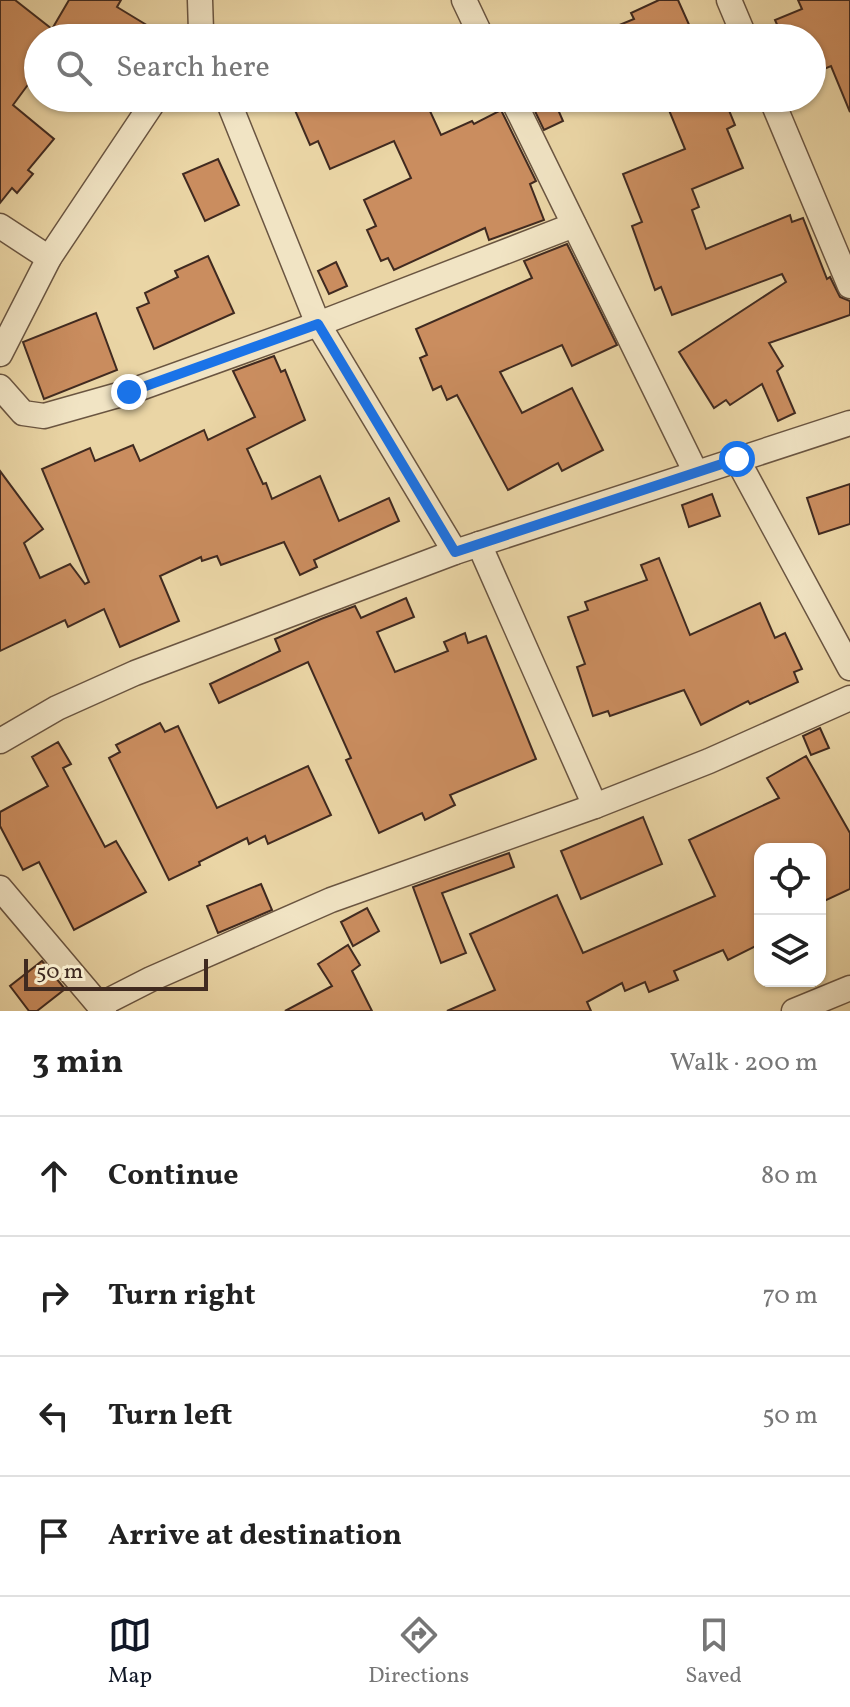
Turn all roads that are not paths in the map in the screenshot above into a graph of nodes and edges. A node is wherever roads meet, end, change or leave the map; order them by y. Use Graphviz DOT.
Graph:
graph roads {
  1 [pos="200,0"];
  2 [pos="464,0"];
  3 [pos="729,0"];
  4 [pos="200,24"];
  5 [pos="475,24"];
  6 [pos="739,24"];
  7 [pos="147,112"];
  8 [pos="232,112"];
  9 [pos="519,112"];
  10 [pos="777,112"];
  11 [pos="574,225"];
  12 [pos="0,226"];
  13 [pos="49,258"];
  14 [pos="850,286"];
  15 [pos="318,324"];
  16 [pos="0,354"];
  17 [pos="0,387"];
  18 [pos="850,423"];
  19 [pos="737,459"];
  20 [pos="696,473"];
  21 [pos="479,544"];
  22 [pos="455,552"];
  23 [pos="850,668"];
  24 [pos="850,698"];
  25 [pos="0,741"];
  26 [pos="595,806"];
  27 [pos="0,888"];
  28 [pos="850,988"];
  29 [pos="102,1008"];
  30 [pos="794,1011"];
  1 -- 4 [label="street"];
  2 -- 5 [label="street"];
  3 -- 6 [label="street"];
  7 -- 13 [label="street"];
  8 -- 15 [label="street"];
  9 -- 11 [label="street"];
  10 -- 14 [label="street"];
  11 -- 15 [label="street"];
  11 -- 20 [label="street"];
  12 -- 13 [label="street"];
  13 -- 16 [label="street"];
  15 -- 17 [label="street"];
  15 -- 22 [label="street"];
  18 -- 19 [label="street"];
  19 -- 20 [label="street"];
  19 -- 23 [label="street"];
  20 -- 21 [label="street"];
  21 -- 22 [label="street"];
  21 -- 26 [label="street"];
  22 -- 25 [label="street"];
  24 -- 26 [label="street"];
  26 -- 29 [label="street"];
  27 -- 29 [label="street"];
  28 -- 30 [label="street"];
}
